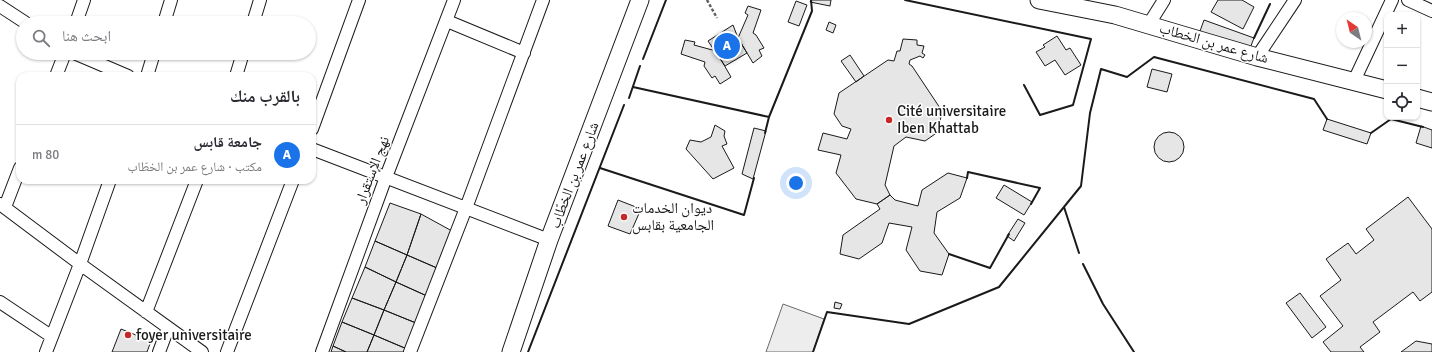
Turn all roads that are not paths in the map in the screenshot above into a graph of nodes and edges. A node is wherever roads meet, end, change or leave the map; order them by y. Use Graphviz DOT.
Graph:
graph roads {
  1 [pos="84,0"];
  2 [pos="171,0"];
  3 [pos="260,0"];
  4 [pos="359,0"];
  5 [pos="454,0"];
  6 [pos="543,0"];
  7 [pos="640,0"];
  8 [pos="1040,0"];
  9 [pos="1164,0"];
  10 [pos="1295,0"];
  11 [pos="1392,0"];
  12 [pos="1408,0"];
  13 [pos="1058,2"];
  14 [pos="0,6"];
  15 [pos="1432,11"];
  16 [pos="16,16"];
  17 [pos="78,16"];
  18 [pos="166,16"];
  19 [pos="255,16"];
  20 [pos="447,21"];
  21 [pos="1149,24"];
  22 [pos="524,53"];
  23 [pos="1257,57"];
  24 [pos="62,60"];
  25 [pos="90,60"];
  26 [pos="152,60"];
  27 [pos="241,60"];
  28 [pos="57,72"];
  29 [pos="119,72"];
  30 [pos="148,72"];
  31 [pos="237,72"];
  32 [pos="1354,81"];
  33 [pos="1384,89"];
  34 [pos="1420,99"];
  35 [pos="1432,102"];
  36 [pos="316,118"];
  37 [pos="316,151"];
  38 [pos="16,176"];
  39 [pos="386,177"];
  40 [pos="109,184"];
  41 [pos="195,184"];
  42 [pos="291,184"];
  43 [pos="2,206"];
  44 [pos="466,208"];
  45 [pos="549,240"];
  46 [pos="80,264"];
  47 [pos="0,302"];
  48 [pos="146,312"];
  49 [pos="168,328"];
  50 [pos="51,336"];
  51 [pos="46,352"];
  52 [pos="159,352"];
  53 [pos="202,352"];
  54 [pos="227,352"];
  55 [pos="322,352"];
  56 [pos="410,352"];
  57 [pos="511,352"];
  1 -- 17 [label="street"];
  2 -- 18 [label="street"];
  3 -- 19 [label="street"];
  4 -- 36 [label="street"];
  5 -- 20 [label="street, نهج الإستقرار"];
  6 -- 22 [label="street"];
  7 -- 45 [label="street, شارع عمر بن الخطّاب"];
  8 -- 13 [label="street, شارع عمر بن الخطاب"];
  9 -- 21 [label="street"];
  10 -- 23 [label="street"];
  11 -- 32 [label="street"];
  12 -- 15 [label="street"];
  13 -- 21 [label="street, شارع عمر بن الخطاب"];
  14 -- 16 [label="street"];
  20 -- 22 [label="street"];
  20 -- 39 [label="street, نهج الإستقرار"];
  21 -- 23 [label="street, شارع عمر بن الخطاب"];
  22 -- 44 [label="street"];
  23 -- 32 [label="street, شارع عمر بن الخطاب"];
  24 -- 28 [label="street"];
  25 -- 29 [label="street"];
  26 -- 30 [label="street"];
  27 -- 31 [label="street"];
  32 -- 33 [label="street, شارع عمر بن الخطاب"];
  34 -- 35 [label="street"];
  37 -- 39 [label="street"];
  38 -- 43 [label="street"];
  39 -- 44 [label="street"];
  39 -- 55 [label="street, نهج الإستقرار"];
  40 -- 46 [label="street"];
  41 -- 48 [label="street"];
  42 -- 54 [label="street"];
  43 -- 46 [label="street"];
  44 -- 45 [label="street"];
  44 -- 56 [label="street"];
  45 -- 57 [label="street, شارع عمر بن الخطّاب"];
  46 -- 48 [label="street"];
  46 -- 50 [label="street"];
  47 -- 50 [label="street"];
  48 -- 49 [label="street"];
  49 -- 52 [label="street"];
  49 -- 53 [label="street"];
  50 -- 51 [label="street"];
}
